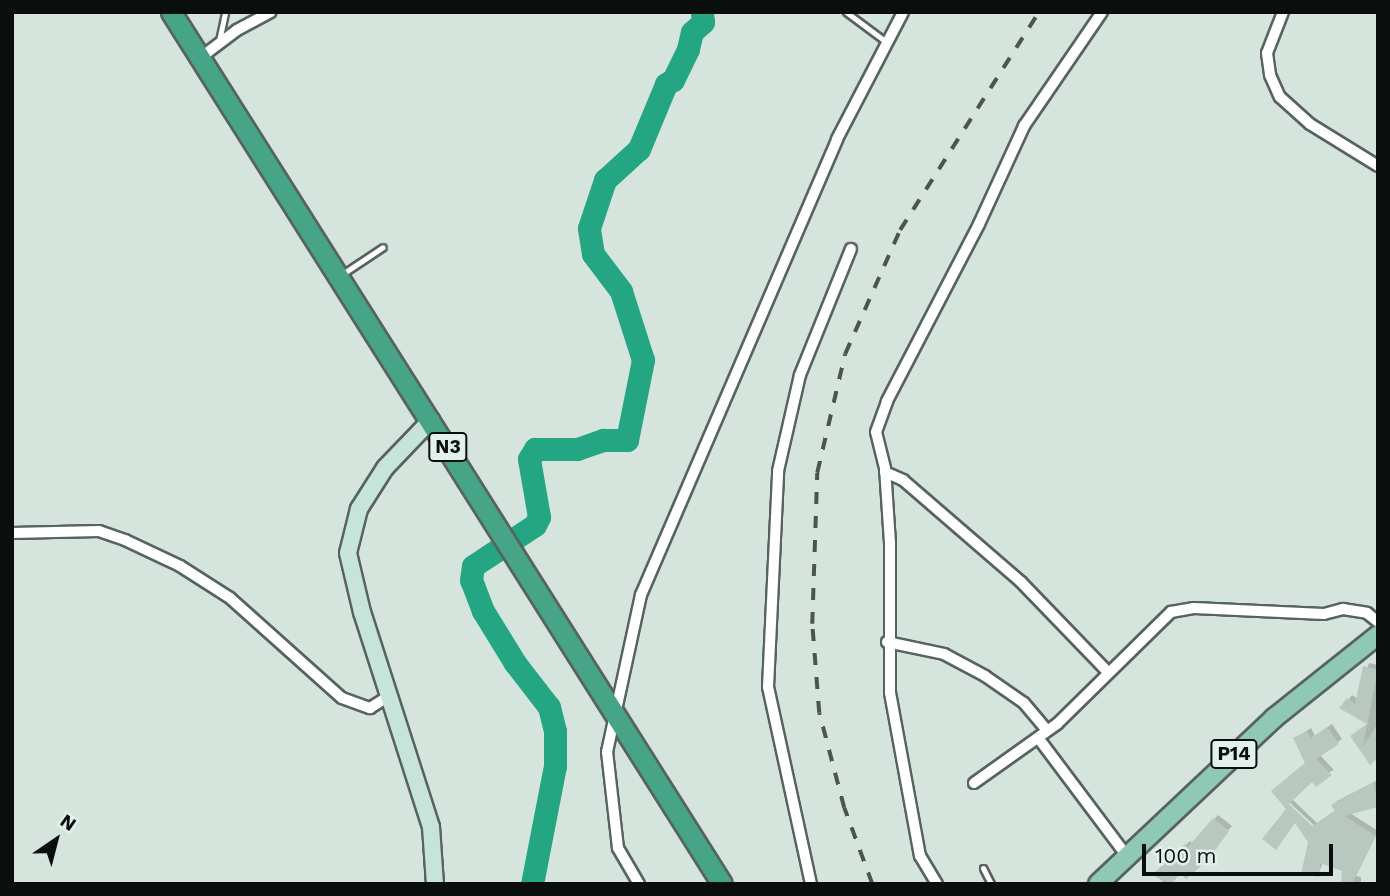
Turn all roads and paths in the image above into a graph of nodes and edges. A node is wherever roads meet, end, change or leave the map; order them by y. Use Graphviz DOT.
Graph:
graph roads {
  1 [pos="172,12"];
  2 [pos="225,12"];
  3 [pos="271,12"];
  4 [pos="846,12"];
  5 [pos="903,12"];
  6 [pos="1102,12"];
  7 [pos="1283,12"];
  8 [pos="885,41"];
  9 [pos="219,44"];
  10 [pos="200,58"];
  11 [pos="1378,166"];
  12 [pos="383,247"];
  13 [pos="851,249"];
  14 [pos="339,277"];
  15 [pos="431,420"];
  16 [pos="885,472"];
  17 [pos="12,533"];
  18 [pos="1378,622"];
  19 [pos="1378,635"];
  20 [pos="887,642"];
  21 [pos="1107,671"];
  22 [pos="389,696"];
  23 [pos="615,712"];
  24 [pos="1046,729"];
  25 [pos="1039,739"];
  26 [pos="974,783"];
  27 [pos="1127,856"];
  28 [pos="983,868"];
  29 [pos="435,884"];
  30 [pos="639,884"];
  31 [pos="722,884"];
  32 [pos="811,884"];
  33 [pos="937,884"];
  34 [pos="991,884"];
  35 [pos="1098,884"];
  1 -- 10 [label="highway, N3"];
  2 -- 9 [label="lane"];
  3 -- 9 [label="street"];
  4 -- 8 [label="lane"];
  5 -- 8 [label="street"];
  6 -- 16 [label="street"];
  7 -- 11 [label="street"];
  8 -- 23 [label="street"];
  9 -- 10 [label="street"];
  10 -- 14 [label="highway, N3"];
  12 -- 14 [label="lane"];
  13 -- 32 [label="street"];
  14 -- 15 [label="highway, N3"];
  15 -- 22 [label="main road"];
  15 -- 23 [label="highway, N3"];
  16 -- 20 [label="street"];
  16 -- 21 [label="street"];
  17 -- 22 [label="street"];
  18 -- 21 [label="street"];
  19 -- 27 [label="main road, P14"];
  20 -- 24 [label="street"];
  20 -- 33 [label="street"];
  21 -- 24 [label="street"];
  22 -- 29 [label="main road"];
  23 -- 30 [label="street"];
  23 -- 31 [label="highway, N3"];
  24 -- 25 [label="street"];
  25 -- 26 [label="street"];
  25 -- 27 [label="street"];
  27 -- 35 [label="main road, P14"];
  28 -- 34 [label="lane"];
}
